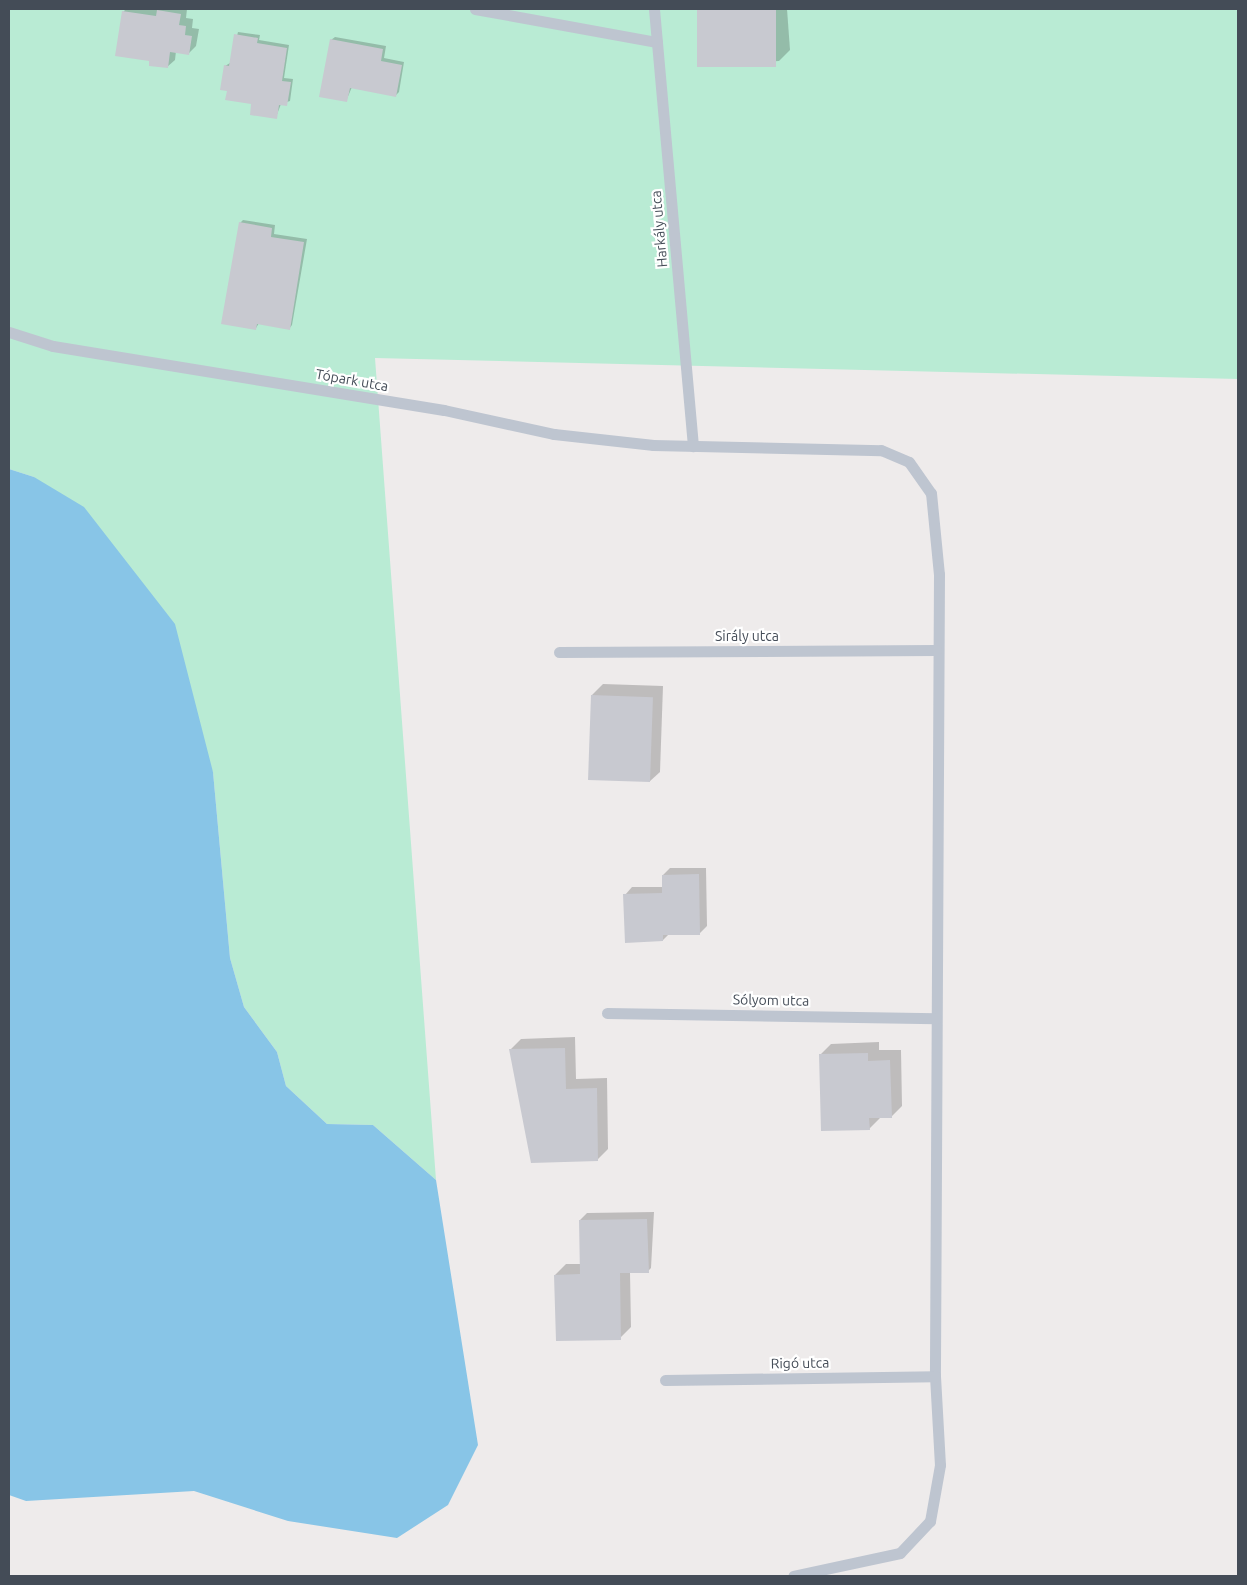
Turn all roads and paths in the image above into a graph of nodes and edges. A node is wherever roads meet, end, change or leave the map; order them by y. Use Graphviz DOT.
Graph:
graph roads {
  1 [pos="475,9"];
  2 [pos="654,9"];
  3 [pos="657,42"];
  4 [pos="9,332"];
  5 [pos="693,446"];
  6 [pos="936,650"];
  7 [pos="558,652"];
  8 [pos="607,1013"];
  9 [pos="936,1018"];
  10 [pos="935,1376"];
  11 [pos="665,1380"];
  12 [pos="793,1576"];
  1 -- 3 [label="lane"];
  2 -- 3 [label="lane, Harkály utca"];
  3 -- 5 [label="lane, Harkály utca"];
  4 -- 5 [label="lane, Tópark utca"];
  5 -- 6 [label="lane, Tópark utca"];
  6 -- 7 [label="lane, Sirály utca"];
  6 -- 9 [label="lane, Tópark utca"];
  8 -- 9 [label="lane, Sólyom utca"];
  9 -- 10 [label="lane, Tópark utca"];
  10 -- 11 [label="lane, Rigó utca"];
  10 -- 12 [label="lane, Tópark utca"];
}
